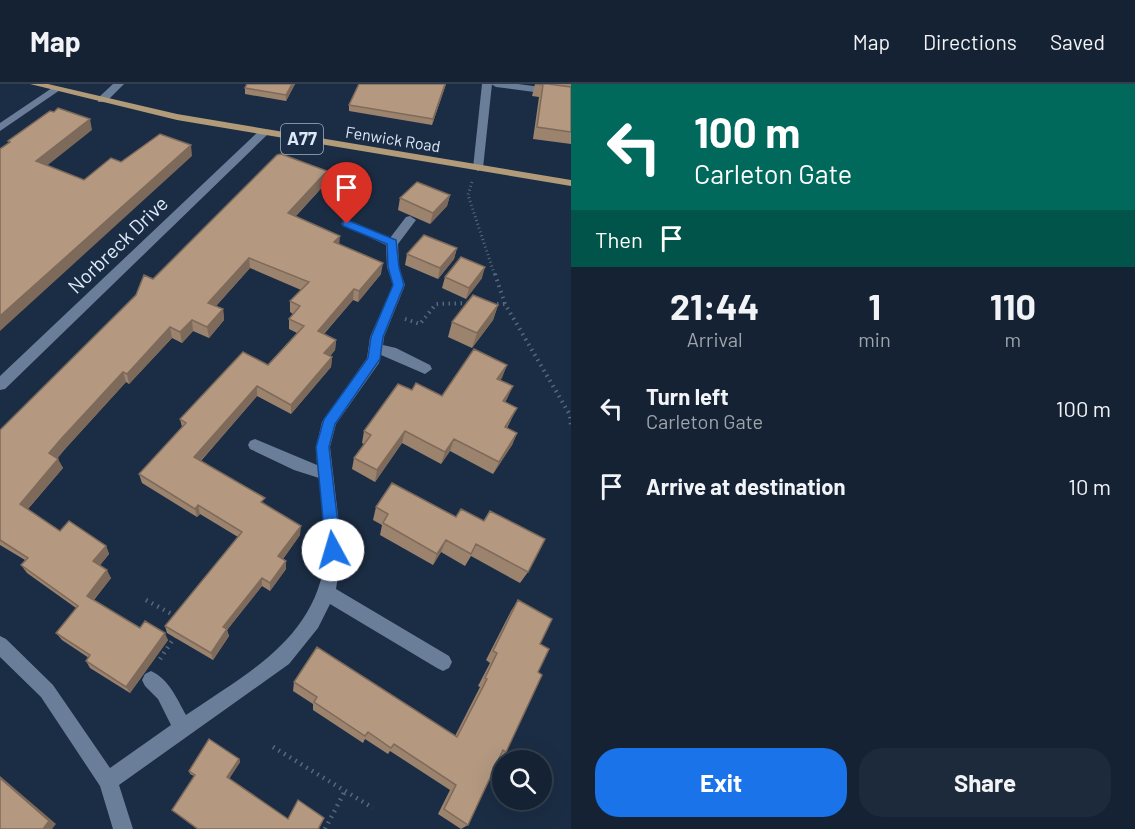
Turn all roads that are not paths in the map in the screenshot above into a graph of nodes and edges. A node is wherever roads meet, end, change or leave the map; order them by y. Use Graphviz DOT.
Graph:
graph roads {
  1 [pos="35,84"];
  2 [pos="119,84"];
  3 [pos="487,84"];
  4 [pos="496,84"];
  5 [pos="55,90"];
  6 [pos="571,94"];
  7 [pos="102,100"];
  8 [pos="0,128"];
  9 [pos="263,133"];
  10 [pos="478,168"];
  11 [pos="571,183"];
  12 [pos="410,220"];
  13 [pos="347,224"];
  14 [pos="392,243"];
  15 [pos="375,348"];
  16 [pos="426,369"];
  17 [pos="0,385"];
  18 [pos="255,445"];
  19 [pos="325,474"];
  20 [pos="327,593"];
  21 [pos="0,645"];
  22 [pos="443,662"];
  23 [pos="152,680"];
  24 [pos="183,729"];
  25 [pos="108,781"];
  26 [pos="123,829"];
  1 -- 5 [label="main road, Fenwick Road / A77"];
  2 -- 7 [label="street"];
  3 -- 10 [label="street"];
  4 -- 6 [label="street"];
  5 -- 7 [label="main road, Fenwick Road / A77"];
  5 -- 8 [label="street"];
  7 -- 9 [label="main road, Fenwick Road / A77"];
  9 -- 10 [label="main road, Fenwick Road / A77"];
  9 -- 17 [label="street, Norbreck Drive"];
  10 -- 11 [label="main road, Fenwick Road / A77"];
  12 -- 14 [label="street"];
  13 -- 14 [label="street"];
  14 -- 15 [label="street"];
  15 -- 16 [label="street"];
  15 -- 19 [label="street"];
  18 -- 19 [label="street"];
  19 -- 20 [label="street"];
  20 -- 22 [label="street"];
  20 -- 24 [label="street"];
  21 -- 25 [label="street"];
  23 -- 24 [label="street"];
  24 -- 25 [label="street"];
  25 -- 26 [label="street"];
}
